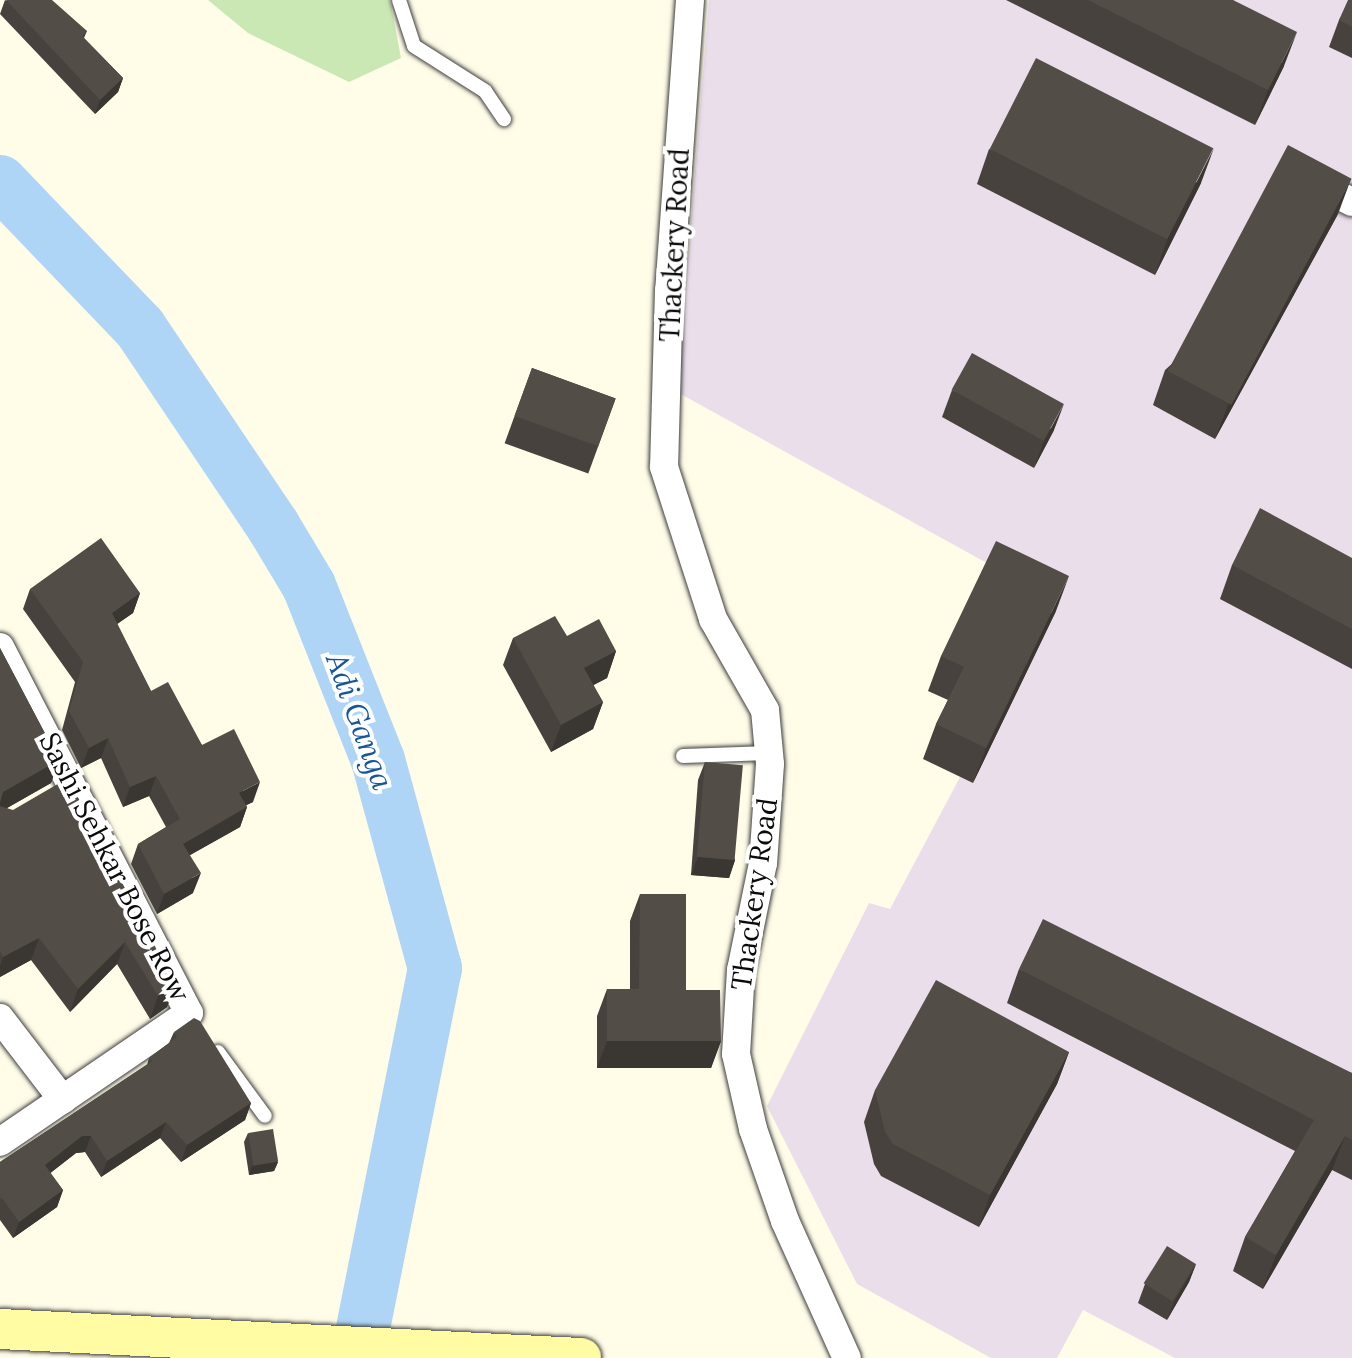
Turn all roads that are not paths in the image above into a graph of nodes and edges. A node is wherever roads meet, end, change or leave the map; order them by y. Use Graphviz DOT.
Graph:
graph roads {
  1 [pos="399,0"];
  2 [pos="690,0"];
  3 [pos="504,119"];
  4 [pos="1287,168"];
  5 [pos="1352,202"];
  6 [pos="0,647"];
  7 [pos="769,753"];
  8 [pos="683,756"];
  9 [pos="0,1018"];
  10 [pos="197,1024"];
  11 [pos="63,1100"];
  12 [pos="265,1116"];
  13 [pos="0,1142"];
  14 [pos="0,1329"];
  15 [pos="581,1358"];
  16 [pos="847,1358"];
  1 -- 3 [label="lane"];
  2 -- 7 [label="street, Thackery Road"];
  4 -- 5 [label="street"];
  6 -- 10 [label="street, Sashi Sehkar Bose Row"];
  7 -- 8 [label="lane"];
  7 -- 16 [label="street, Thackery Road"];
  9 -- 11 [label="street"];
  10 -- 11 [label="street, Sashi Sehkar Bose Row"];
  10 -- 12 [label="lane"];
  11 -- 13 [label="street, Sashi Sehkar Bose Row"];
  14 -- 15 [label="main road"];
}
